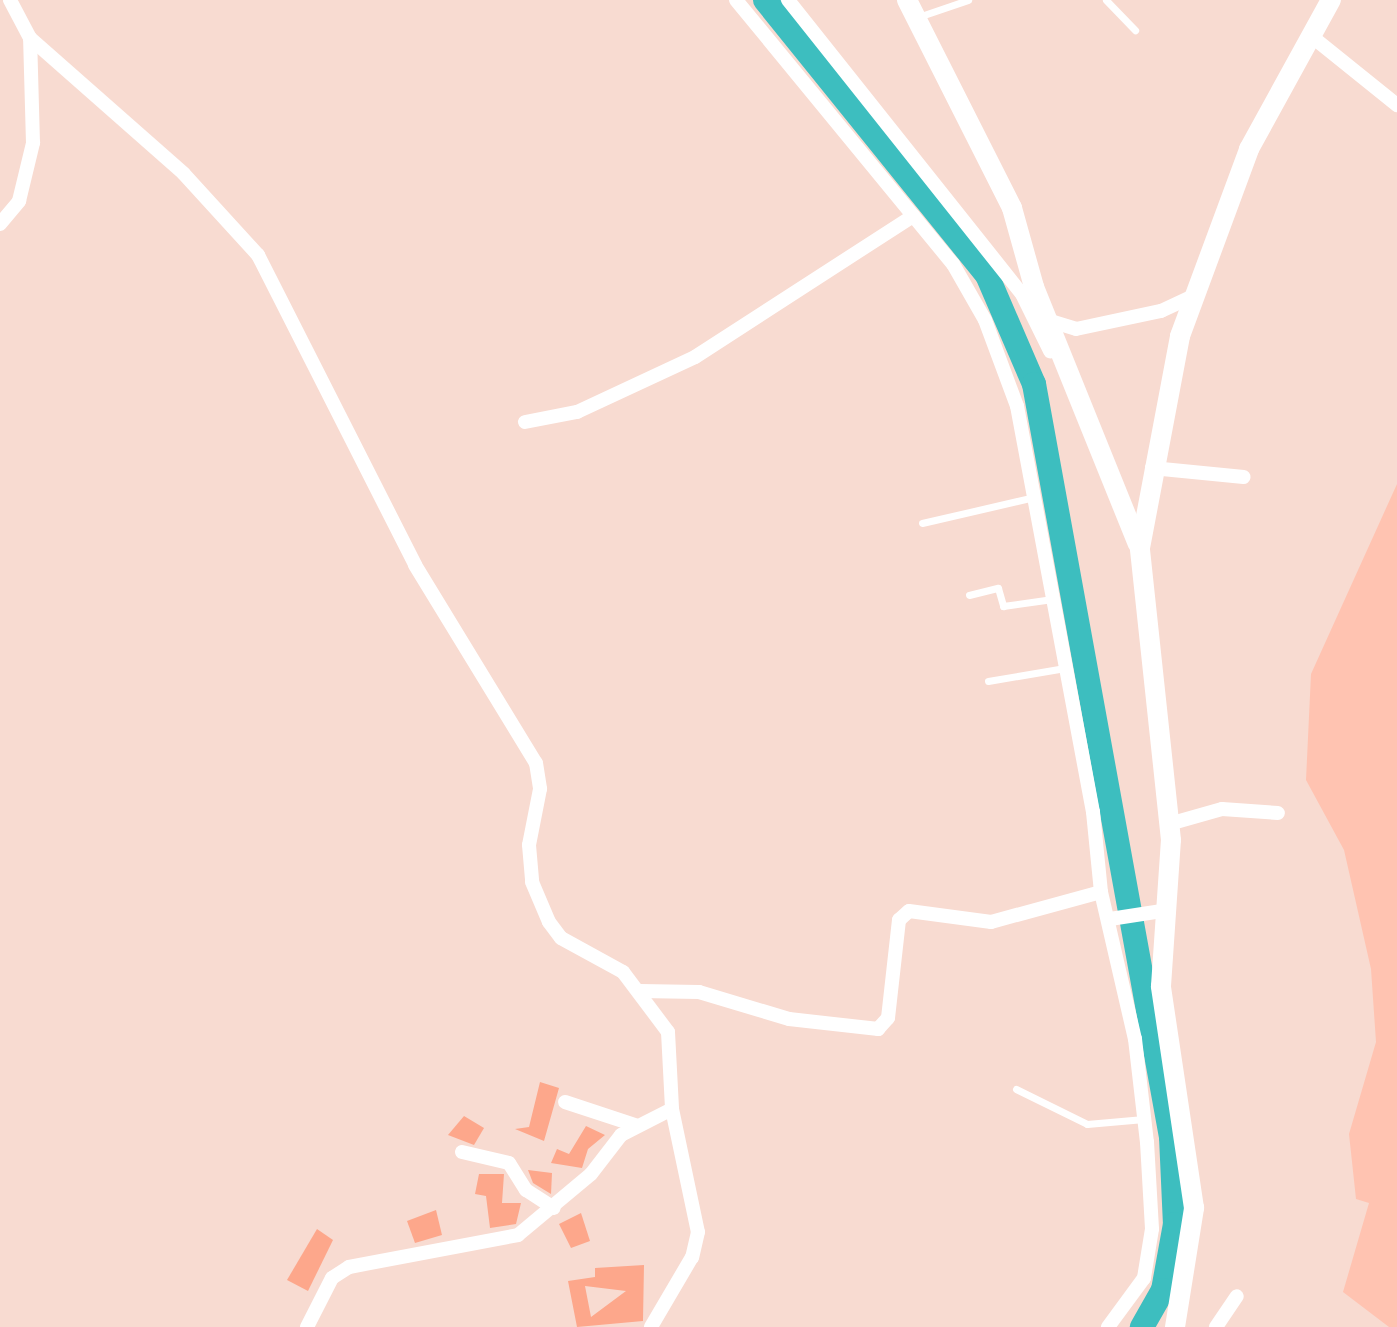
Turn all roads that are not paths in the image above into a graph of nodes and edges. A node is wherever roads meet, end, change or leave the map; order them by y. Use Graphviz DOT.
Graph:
graph roads {
  1 [pos="10,0"];
  2 [pos="736,0"];
  3 [pos="788,0"];
  4 [pos="968,0"];
  5 [pos="1106,0"];
  6 [pos="1331,0"];
  7 [pos="912,9"];
  8 [pos="1135,30"];
  9 [pos="1310,35"];
  10 [pos="30,38"];
  11 [pos="1397,105"];
  12 [pos="913,216"];
  13 [pos="0,224"];
  14 [pos="1197,294"];
  15 [pos="1047,320"];
  16 [pos="1076,393"];
  17 [pos="525,422"];
  18 [pos="1152,468"];
  19 [pos="1244,477"];
  20 [pos="1035,497"];
  21 [pos="922,523"];
  22 [pos="1140,548"];
  23 [pos="969,595"];
  24 [pos="1055,599"];
  25 [pos="1067,668"];
  26 [pos="988,681"];
  27 [pos="1278,813"];
  28 [pos="1169,824"];
  29 [pos="1101,892"];
  30 [pos="1159,911"];
  31 [pos="1117,918"];
  32 [pos="640,991"];
  33 [pos="1016,1089"];
  34 [pos="565,1102"];
  35 [pos="672,1109"];
  36 [pos="1144,1119"];
  37 [pos="635,1125"];
  38 [pos="462,1152"];
  39 [pos="554,1208"];
  40 [pos="1237,1296"];
  41 [pos="307,1327"];
  42 [pos="651,1327"];
  43 [pos="1108,1327"];
  44 [pos="1175,1327"];
  45 [pos="1216,1327"];
  1 -- 10 [label="street"];
  2 -- 12 [label="street"];
  3 -- 16 [label="street"];
  4 -- 7 [label="lane"];
  5 -- 8 [label="lane"];
  6 -- 9 [label="street"];
  7 -- 15 [label="street"];
  9 -- 11 [label="street"];
  9 -- 14 [label="street"];
  10 -- 13 [label="street"];
  10 -- 32 [label="street"];
  12 -- 17 [label="street"];
  12 -- 20 [label="street"];
  14 -- 15 [label="street"];
  14 -- 18 [label="street"];
  15 -- 16 [label="street"];
  16 -- 22 [label="street"];
  18 -- 19 [label="street"];
  18 -- 22 [label="street"];
  20 -- 21 [label="lane"];
  20 -- 24 [label="street"];
  22 -- 28 [label="street"];
  23 -- 24 [label="lane"];
  24 -- 25 [label="street"];
  25 -- 26 [label="lane"];
  25 -- 29 [label="street"];
  27 -- 28 [label="street"];
  28 -- 30 [label="street"];
  29 -- 31 [label="street"];
  29 -- 32 [label="street"];
  30 -- 31 [label="street"];
  30 -- 44 [label="street"];
  31 -- 36 [label="street"];
  32 -- 35 [label="street"];
  33 -- 36 [label="lane"];
  34 -- 37 [label="street"];
  35 -- 37 [label="street"];
  35 -- 42 [label="street"];
  36 -- 43 [label="street"];
  37 -- 39 [label="street"];
  38 -- 39 [label="street"];
  39 -- 41 [label="street"];
  40 -- 45 [label="street"];
}
